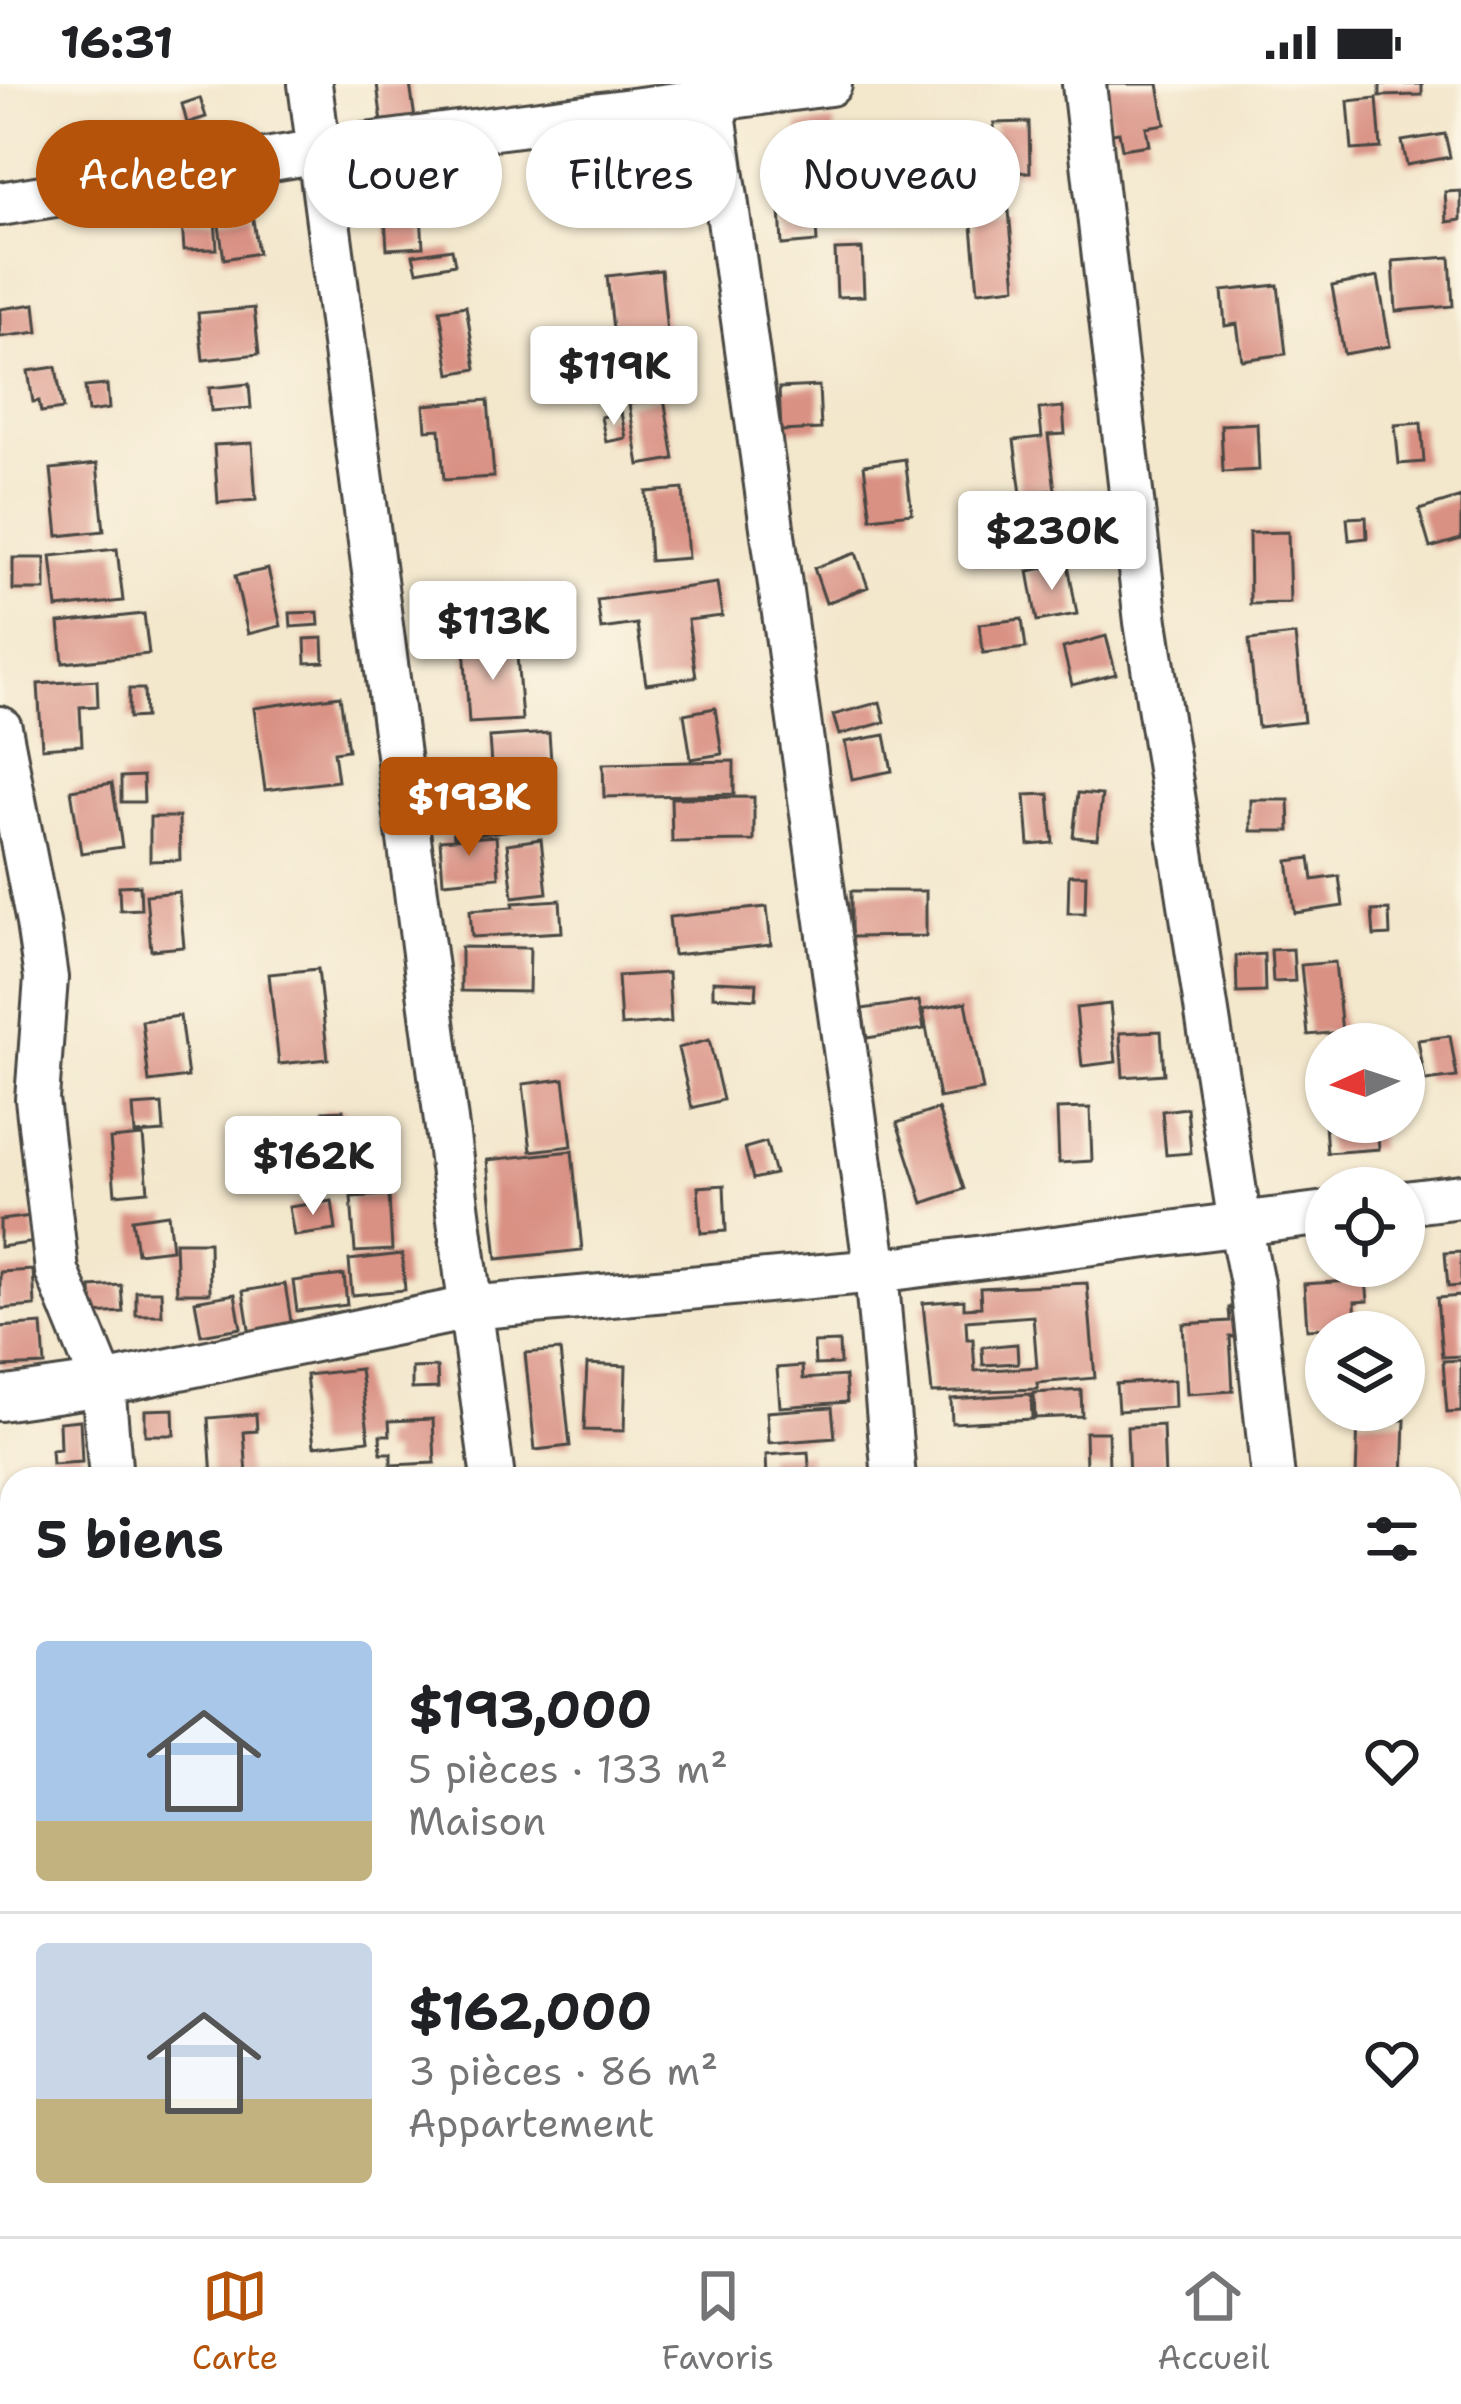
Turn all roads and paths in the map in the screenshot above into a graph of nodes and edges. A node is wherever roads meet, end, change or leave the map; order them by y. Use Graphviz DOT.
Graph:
graph roads {
  1 [pos="310,84"];
  2 [pos="830,84"];
  3 [pos="1084,84"];
  4 [pos="711,91"];
  5 [pos="315,120"];
  6 [pos="502,123"];
  7 [pos="304,154"];
  8 [pos="0,204"];
  9 [pos="330,228"];
  10 [pos="0,728"];
  11 [pos="1461,1196"];
  12 [pos="1425,1200"];
  13 [pos="1305,1216"];
  14 [pos="1240,1224"];
  15 [pos="876,1271"];
  16 [pos="469,1308"];
  17 [pos="103,1384"];
  18 [pos="0,1399"];
  19 [pos="110,1467"];
  20 [pos="491,1467"];
  21 [pos="893,1467"];
  22 [pos="1272,1467"];
  1 -- 5 [label="street"];
  2 -- 4 [label="street"];
  3 -- 14 [label="street"];
  4 -- 6 [label="street"];
  4 -- 15 [label="street"];
  7 -- 8 [label="street"];
  9 -- 16 [label="street"];
  10 -- 17 [label="street"];
  11 -- 12 [label="street"];
  13 -- 14 [label="street"];
  14 -- 15 [label="street"];
  14 -- 22 [label="street"];
  15 -- 16 [label="street"];
  15 -- 21 [label="street"];
  16 -- 17 [label="street"];
  16 -- 20 [label="street"];
  17 -- 18 [label="street"];
  17 -- 19 [label="street"];
}
